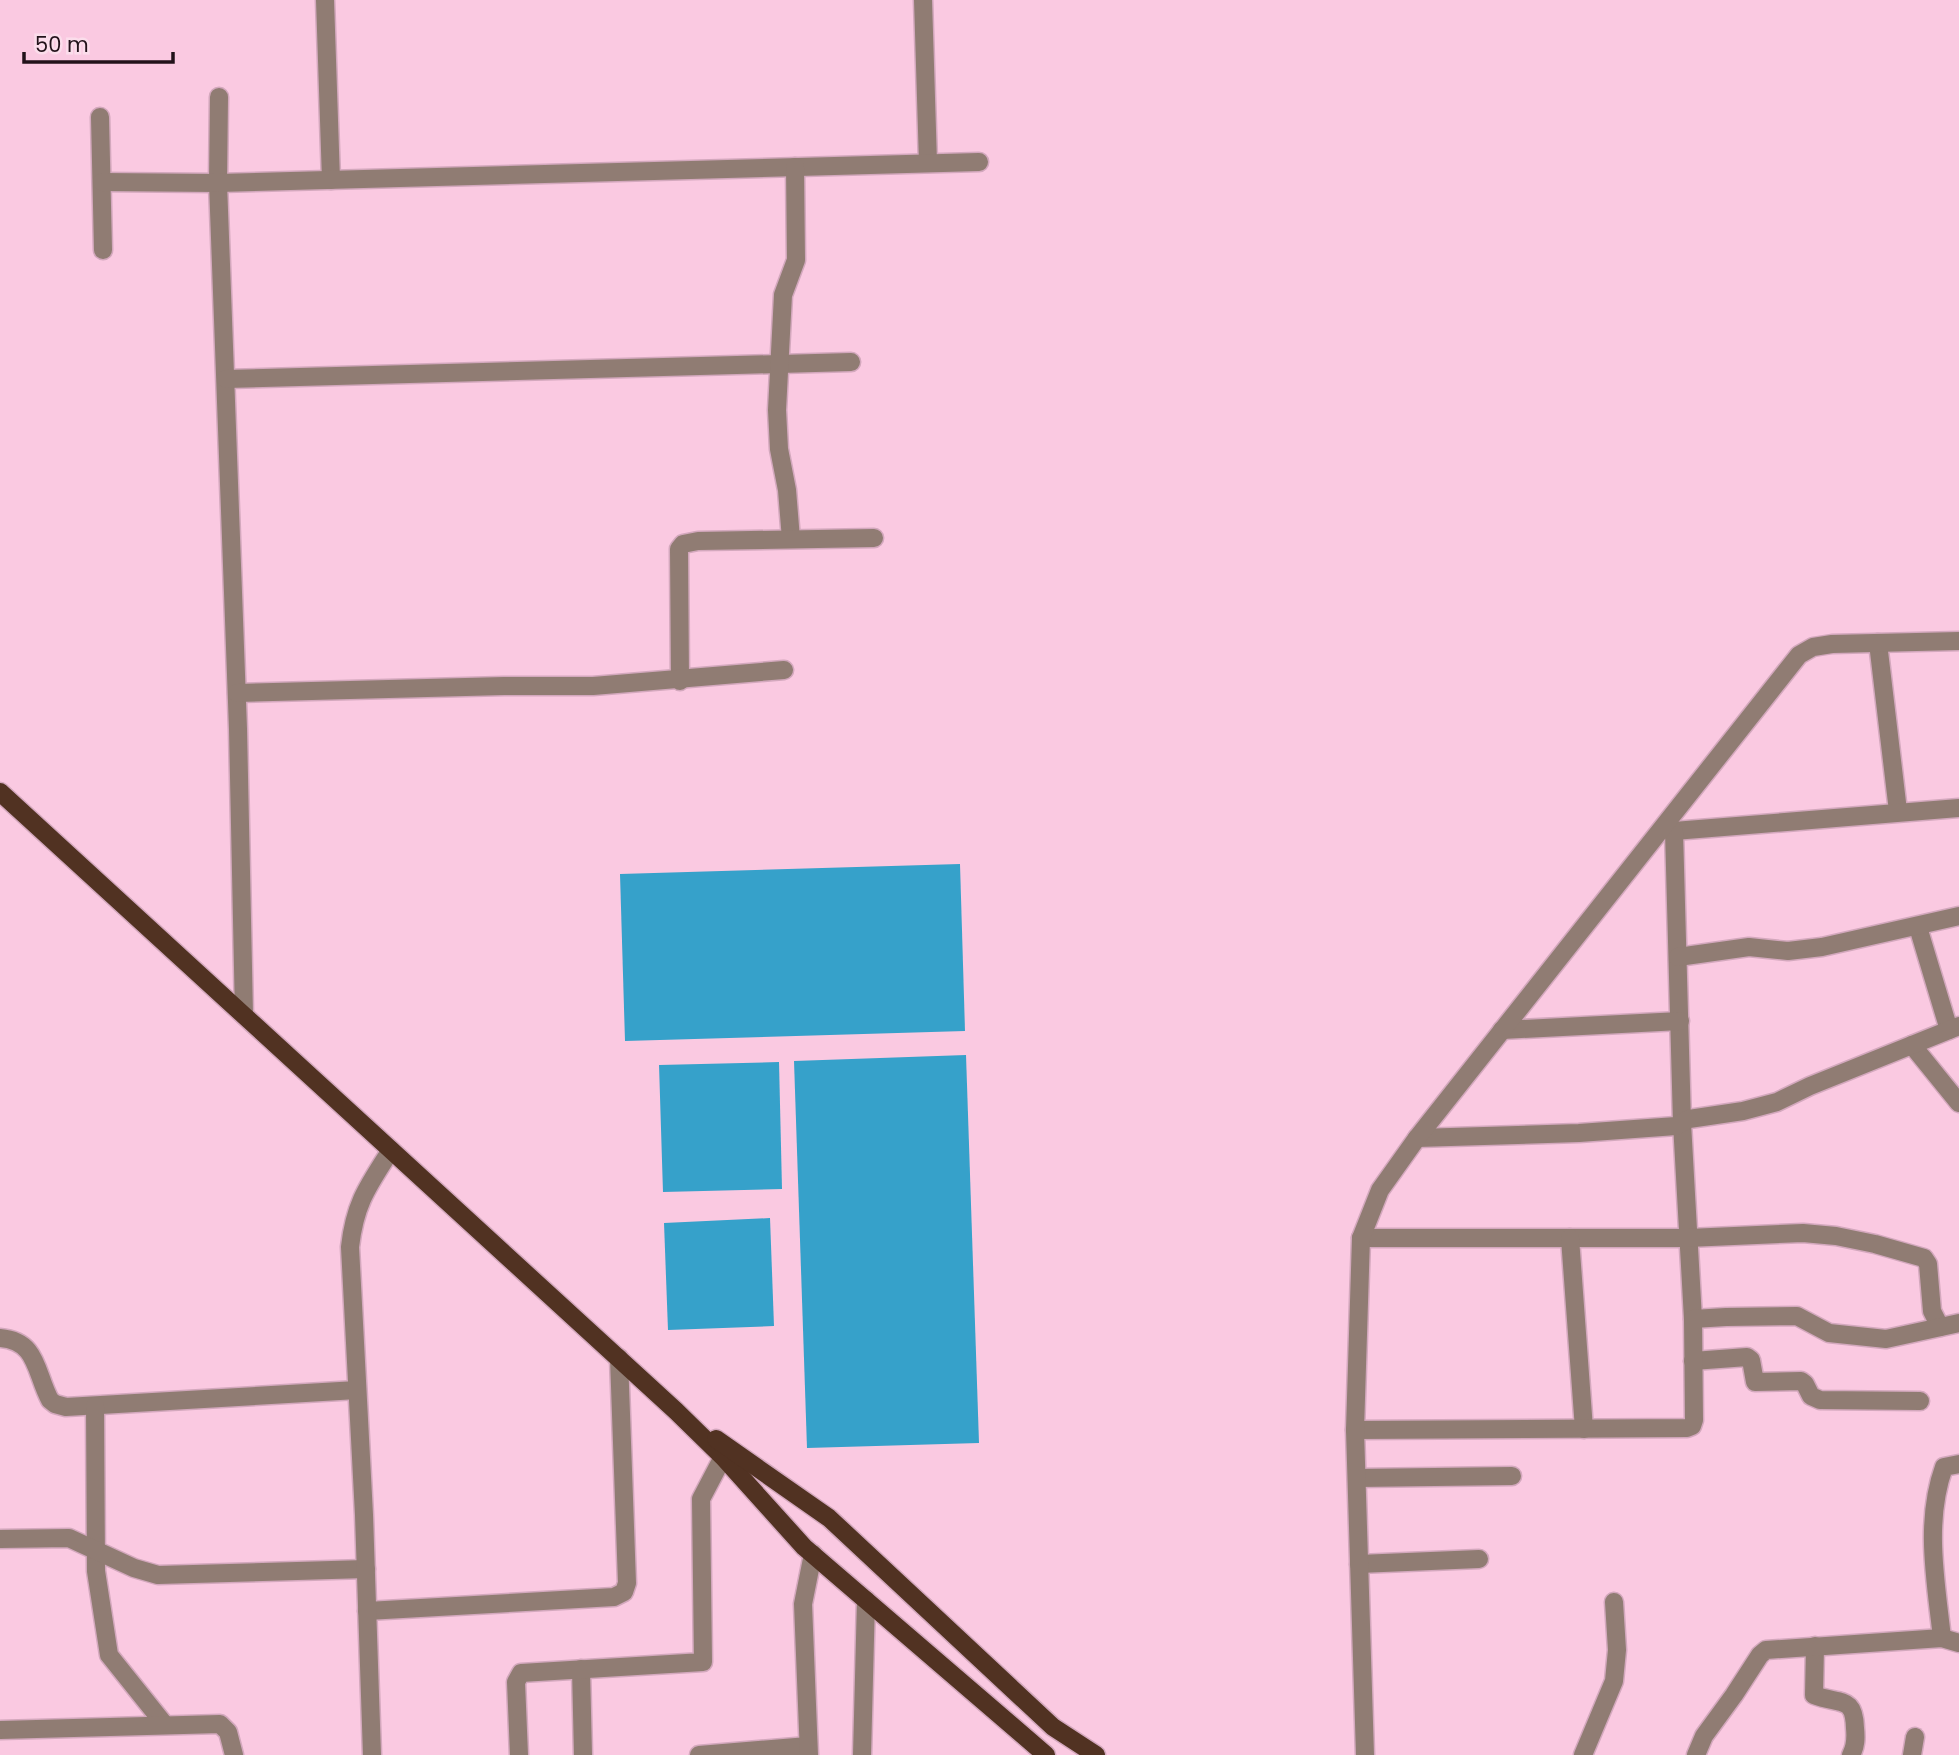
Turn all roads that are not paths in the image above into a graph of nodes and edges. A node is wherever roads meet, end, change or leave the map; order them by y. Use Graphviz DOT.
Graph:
graph roads {
  1 [pos="325,0"];
  2 [pos="923,0"];
  3 [pos="219,97"];
  4 [pos="100,117"];
  5 [pos="979,162"];
  6 [pos="928,163"];
  7 [pos="795,167"];
  8 [pos="331,180"];
  9 [pos="102,181"];
  10 [pos="218,183"];
  11 [pos="103,250"];
  12 [pos="851,362"];
  13 [pos="779,364"];
  14 [pos="226,379"];
  15 [pos="874,538"];
  16 [pos="791,539"];
  17 [pos="1959,641"];
  18 [pos="1878,643"];
  19 [pos="784,670"];
  20 [pos="680,681"];
  21 [pos="237,693"];
  22 [pos="2,797"];
  23 [pos="1959,808"];
  24 [pos="1898,811"];
  25 [pos="1668,830"];
  26 [pos="1959,916"];
  27 [pos="1918,927"];
  28 [pos="1678,957"];
  29 [pos="244,1016"];
  30 [pos="1680,1021"];
  31 [pos="1954,1028"];
  32 [pos="1502,1030"];
  33 [pos="1912,1045"];
  34 [pos="1959,1102"];
  35 [pos="1682,1123"];
  36 [pos="1417,1138"];
  37 [pos="391,1150"];
  38 [pos="1361,1238"];
  39 [pos="1570,1238"];
  40 [pos="1688,1238"];
  41 [pos="1693,1320"];
  42 [pos="1959,1322"];
  43 [pos="1940,1327"];
  44 [pos="0,1338"];
  45 [pos="619,1358"];
  46 [pos="1693,1361"];
  47 [pos="357,1390"];
  48 [pos="1920,1401"];
  49 [pos="94,1406"];
  50 [pos="676,1411"];
  51 [pos="1584,1429"];
  52 [pos="1355,1430"];
  53 [pos="723,1457"];
  54 [pos="1959,1464"];
  55 [pos="1512,1475"];
  56 [pos="1357,1478"];
  57 [pos="0,1539"];
  58 [pos="96,1550"];
  59 [pos="813,1554"];
  60 [pos="1479,1559"];
  61 [pos="1359,1564"];
  62 [pos="366,1569"];
  63 [pos="866,1600"];
  64 [pos="1614,1602"];
  65 [pos="367,1611"];
  66 [pos="1950,1641"];
  67 [pos="1815,1646"];
  68 [pos="581,1669"];
  69 [pos="165,1725"];
  70 [pos="0,1730"];
  71 [pos="809,1751"];
  72 [pos="234,1755"];
  73 [pos="372,1755"];
  74 [pos="519,1755"];
  75 [pos="583,1755"];
  76 [pos="699,1755"];
  77 [pos="862,1755"];
  78 [pos="1046,1755"];
  79 [pos="1096,1755"];
  80 [pos="1365,1755"];
  81 [pos="1583,1755"];
  82 [pos="1696,1755"];
  83 [pos="1851,1755"];
  1 -- 8 [label="street"];
  2 -- 6 [label="street"];
  3 -- 10 [label="street"];
  4 -- 9 [label="street"];
  5 -- 6 [label="street"];
  6 -- 7 [label="street"];
  7 -- 8 [label="street"];
  7 -- 13 [label="street"];
  8 -- 10 [label="street"];
  9 -- 10 [label="street"];
  9 -- 11 [label="street"];
  10 -- 14 [label="street"];
  12 -- 13 [label="street"];
  13 -- 14 [label="street"];
  13 -- 16 [label="street"];
  14 -- 21 [label="street"];
  15 -- 16 [label="street"];
  16 -- 20 [label="street"];
  17 -- 18 [label="street"];
  18 -- 24 [label="street"];
  18 -- 25 [label="street"];
  19 -- 20 [label="street"];
  20 -- 21 [label="street"];
  21 -- 29 [label="street"];
  22 -- 29 [label="main road"];
  23 -- 24 [label="street"];
  24 -- 25 [label="street"];
  25 -- 28 [label="street"];
  25 -- 32 [label="street"];
  26 -- 27 [label="street"];
  27 -- 28 [label="street"];
  27 -- 31 [label="street"];
  28 -- 30 [label="street"];
  29 -- 37 [label="main road"];
  30 -- 32 [label="street"];
  30 -- 35 [label="street"];
  31 -- 33 [label="street"];
  32 -- 36 [label="street"];
  33 -- 34 [label="street"];
  33 -- 35 [label="street"];
  35 -- 36 [label="street"];
  35 -- 40 [label="street"];
  36 -- 38 [label="street"];
  37 -- 45 [label="main road"];
  37 -- 47 [label="street"];
  38 -- 39 [label="street"];
  38 -- 52 [label="street"];
  39 -- 40 [label="street"];
  39 -- 51 [label="street"];
  40 -- 41 [label="street"];
  40 -- 43 [label="street"];
  41 -- 43 [label="street"];
  41 -- 46 [label="street"];
  42 -- 43 [label="street"];
  44 -- 49 [label="street"];
  45 -- 50 [label="main road"];
  45 -- 65 [label="street"];
  46 -- 48 [label="street"];
  46 -- 51 [label="street"];
  47 -- 49 [label="street"];
  47 -- 62 [label="street"];
  49 -- 58 [label="street"];
  50 -- 53 [label="main road"];
  50 -- 79 [label="main road"];
  51 -- 52 [label="street"];
  52 -- 56 [label="street"];
  53 -- 59 [label="main road"];
  53 -- 68 [label="street"];
  54 -- 66 [label="street"];
  55 -- 56 [label="street"];
  56 -- 61 [label="street"];
  57 -- 58 [label="street"];
  58 -- 62 [label="street"];
  58 -- 69 [label="street"];
  59 -- 63 [label="main road"];
  59 -- 71 [label="street"];
  60 -- 61 [label="street"];
  61 -- 80 [label="street"];
  62 -- 65 [label="street"];
  63 -- 77 [label="street"];
  63 -- 78 [label="main road"];
  64 -- 81 [label="street"];
  65 -- 73 [label="street"];
  66 -- 67 [label="street"];
  67 -- 82 [label="street"];
  67 -- 83 [label="street"];
  68 -- 74 [label="street"];
  68 -- 75 [label="street"];
  69 -- 70 [label="street"];
  69 -- 72 [label="street"];
  71 -- 76 [label="street"];
}
